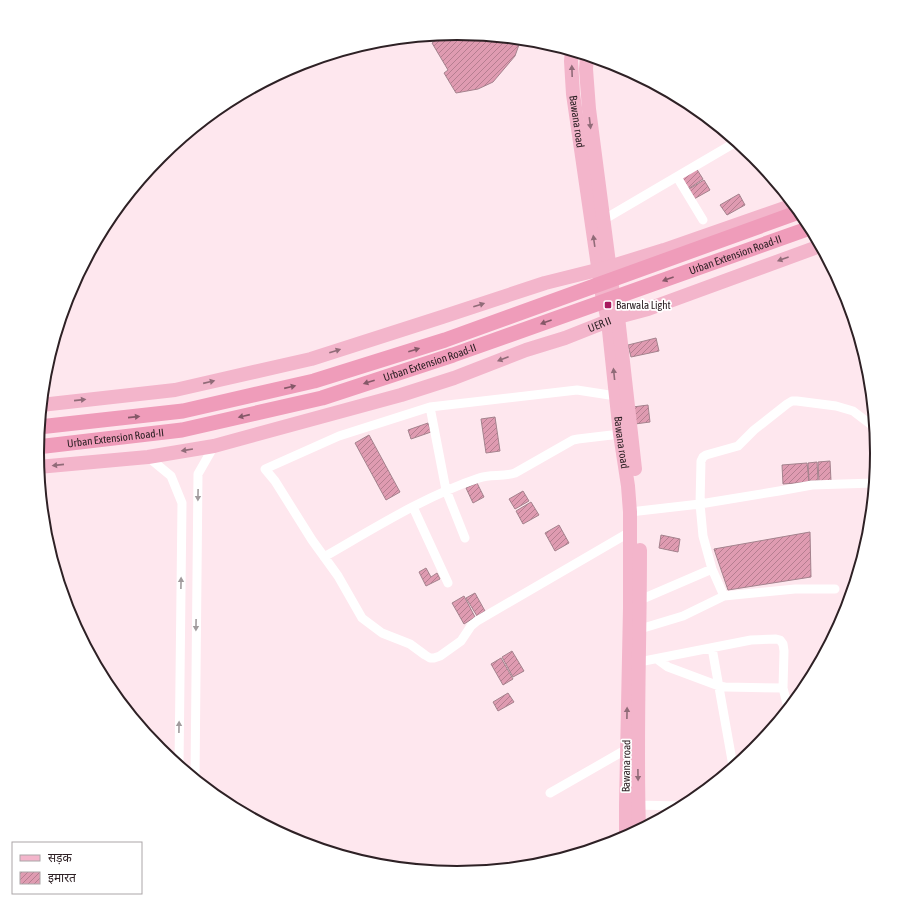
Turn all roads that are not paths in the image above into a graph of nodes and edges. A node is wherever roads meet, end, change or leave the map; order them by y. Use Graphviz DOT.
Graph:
graph roads {
  1 [pos="571,57"];
  2 [pos="587,61"];
  3 [pos="732,145"];
  4 [pos="677,177"];
  5 [pos="788,207"];
  6 [pos="793,214"];
  7 [pos="603,220"];
  8 [pos="703,220"];
  9 [pos="804,230"];
  10 [pos="815,248"];
  11 [pos="604,268"];
  12 [pos="613,319"];
  13 [pos="616,396"];
  14 [pos="47,403"];
  15 [pos="430,407"];
  16 [pos="869,423"];
  17 [pos="44,426"];
  18 [pos="620,434"];
  19 [pos="44,446"];
  20 [pos="214,446"];
  21 [pos="148,457"];
  22 [pos="44,466"];
  23 [pos="869,483"];
  24 [pos="446,490"];
  25 [pos="700,504"];
  26 [pos="413,507"];
  27 [pos="635,512"];
  28 [pos="630,532"];
  29 [pos="465,538"];
  30 [pos="324,557"];
  31 [pos="712,569"];
  32 [pos="448,583"];
  33 [pos="836,589"];
  34 [pos="724,596"];
  35 [pos="640,600"];
  36 [pos="640,629"];
  37 [pos="712,648"];
  38 [pos="657,659"];
  39 [pos="639,662"];
  40 [pos="719,686"];
  41 [pos="783,688"];
  42 [pos="786,701"];
  43 [pos="627,749"];
  44 [pos="176,756"];
  45 [pos="195,757"];
  46 [pos="180,760"];
  47 [pos="733,760"];
  48 [pos="195,773"];
  49 [pos="550,793"];
  50 [pos="632,805"];
  51 [pos="671,806"];
  52 [pos="637,824"];
  53 [pos="627,829"];
  11 -- 1 [label="main road, Bawana road, one-way"];
  2 -- 7 [label="main road, Bawana road, one-way"];
  3 -- 4 [label="street"];
  4 -- 7 [label="street"];
  4 -- 8 [label="street"];
  5 -- 11 [label="main road"];
  17 -- 6 [label="highway, Urban Extension Road-II, one-way"];
  7 -- 11 [label="main road, Bawana road"];
  9 -- 19 [label="highway, Urban Extension Road-II, one-way"];
  10 -- 12 [label="main road, UER II, one-way"];
  11 -- 12 [label="main road, Bawana road"];
  14 -- 11 [label="main road, one-way"];
  13 -- 12 [label="main road, Bawana road, one-way"];
  12 -- 20 [label="main road, UER II, one-way"];
  12 -- 27 [label="main road, Bawana road"];
  13 -- 15 [label="street"];
  13 -- 18 [label="main road, Bawana road"];
  15 -- 24 [label="street"];
  15 -- 30 [label="street"];
  16 -- 25 [label="street"];
  18 -- 24 [label="street"];
  18 -- 27 [label="main road, Bawana road"];
  20 -- 21 [label="main road, UER II, one-way"];
  20 -- 45 [label="street, one-way"];
  21 -- 22 [label="main road, UER II, one-way"];
  44 -- 21 [label="street, one-way"];
  23 -- 25 [label="street"];
  24 -- 26 [label="street"];
  24 -- 29 [label="street"];
  25 -- 27 [label="street"];
  25 -- 31 [label="street"];
  26 -- 30 [label="street"];
  26 -- 32 [label="street"];
  27 -- 28 [label="main road, Bawana road"];
  27 -- 35 [label="main road, Bawana road"];
  28 -- 30 [label="street"];
  43 -- 28 [label="main road, Bawana road, one-way"];
  31 -- 34 [label="street"];
  31 -- 35 [label="street"];
  33 -- 34 [label="street"];
  34 -- 36 [label="street"];
  35 -- 36 [label="main road, Bawana road"];
  36 -- 39 [label="main road, Bawana road"];
  37 -- 38 [label="street"];
  37 -- 40 [label="street"];
  37 -- 41 [label="street"];
  38 -- 39 [label="street"];
  38 -- 40 [label="street"];
  39 -- 50 [label="main road, Bawana road, one-way"];
  40 -- 41 [label="street"];
  40 -- 47 [label="street"];
  41 -- 42 [label="street"];
  43 -- 49 [label="street"];
  43 -- 50 [label="main road, Bawana road"];
  45 -- 46 [label="street"];
  45 -- 48 [label="street"];
  50 -- 51 [label="street"];
  50 -- 52 [label="main road, Bawana road"];
  50 -- 53 [label="main road, Bawana road"];
}
